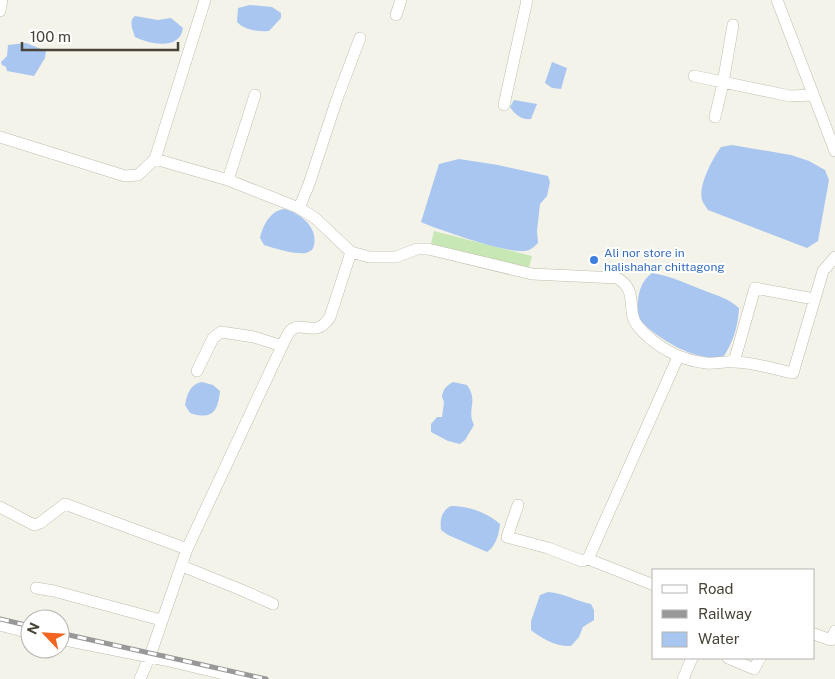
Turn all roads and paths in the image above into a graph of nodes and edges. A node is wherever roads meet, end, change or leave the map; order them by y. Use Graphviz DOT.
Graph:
graph roads {
  1 [pos="2,0"];
  2 [pos="205,0"];
  3 [pos="401,0"];
  4 [pos="527,0"];
  5 [pos="778,0"];
  6 [pos="0,11"];
  7 [pos="396,15"];
  8 [pos="733,25"];
  9 [pos="360,38"];
  10 [pos="694,76"];
  11 [pos="723,83"];
  12 [pos="254,95"];
  13 [pos="814,95"];
  14 [pos="504,105"];
  15 [pos="715,117"];
  16 [pos="0,137"];
  17 [pos="835,151"];
  18 [pos="155,159"];
  19 [pos="228,180"];
  20 [pos="299,208"];
  21 [pos="351,252"];
  22 [pos="835,257"];
  23 [pos="814,299"];
  24 [pos="282,346"];
  25 [pos="678,356"];
  26 [pos="734,362"];
  27 [pos="197,371"];
  28 [pos="518,505"];
  29 [pos="0,507"];
  30 [pos="187,549"];
  31 [pos="588,559"];
  32 [pos="182,566"];
  33 [pos="652,584"];
  34 [pos="36,588"];
  35 [pos="274,604"];
  36 [pos="161,620"];
  37 [pos="0,625"];
  38 [pos="20,630"];
  39 [pos="815,634"];
  40 [pos="834,638"];
  41 [pos="70,641"];
  42 [pos="149,657"];
  43 [pos="692,659"];
  44 [pos="730,659"];
  45 [pos="759,659"];
  46 [pos="140,679"];
  47 [pos="245,679"];
  48 [pos="683,679"];
  1 -- 6 [label="street"];
  2 -- 18 [label="street"];
  3 -- 7 [label="street"];
  4 -- 14 [label="street"];
  5 -- 13 [label="street"];
  8 -- 11 [label="street"];
  9 -- 20 [label="street"];
  10 -- 11 [label="street"];
  11 -- 13 [label="street"];
  11 -- 15 [label="street"];
  12 -- 19 [label="street"];
  13 -- 17 [label="street"];
  16 -- 18 [label="street"];
  18 -- 19 [label="street"];
  19 -- 20 [label="street"];
  20 -- 21 [label="street"];
  21 -- 24 [label="street"];
  21 -- 25 [label="street"];
  22 -- 23 [label="street"];
  23 -- 26 [label="street"];
  23 -- 26 [label="street"];
  24 -- 27 [label="street"];
  24 -- 30 [label="street"];
  25 -- 26 [label="street"];
  25 -- 31 [label="street"];
  28 -- 31 [label="street"];
  29 -- 30 [label="street"];
  30 -- 32 [label="street"];
  31 -- 33 [label="street"];
  32 -- 35 [label="street"];
  32 -- 36 [label="street"];
  34 -- 36 [label="street"];
  36 -- 42 [label="street"];
  37 -- 38 [label="street"];
  39 -- 40 [label="street"];
  41 -- 42 [label="street"];
  42 -- 46 [label="street"];
  42 -- 47 [label="street"];
  43 -- 48 [label="street"];
  44 -- 45 [label="street"];
}
